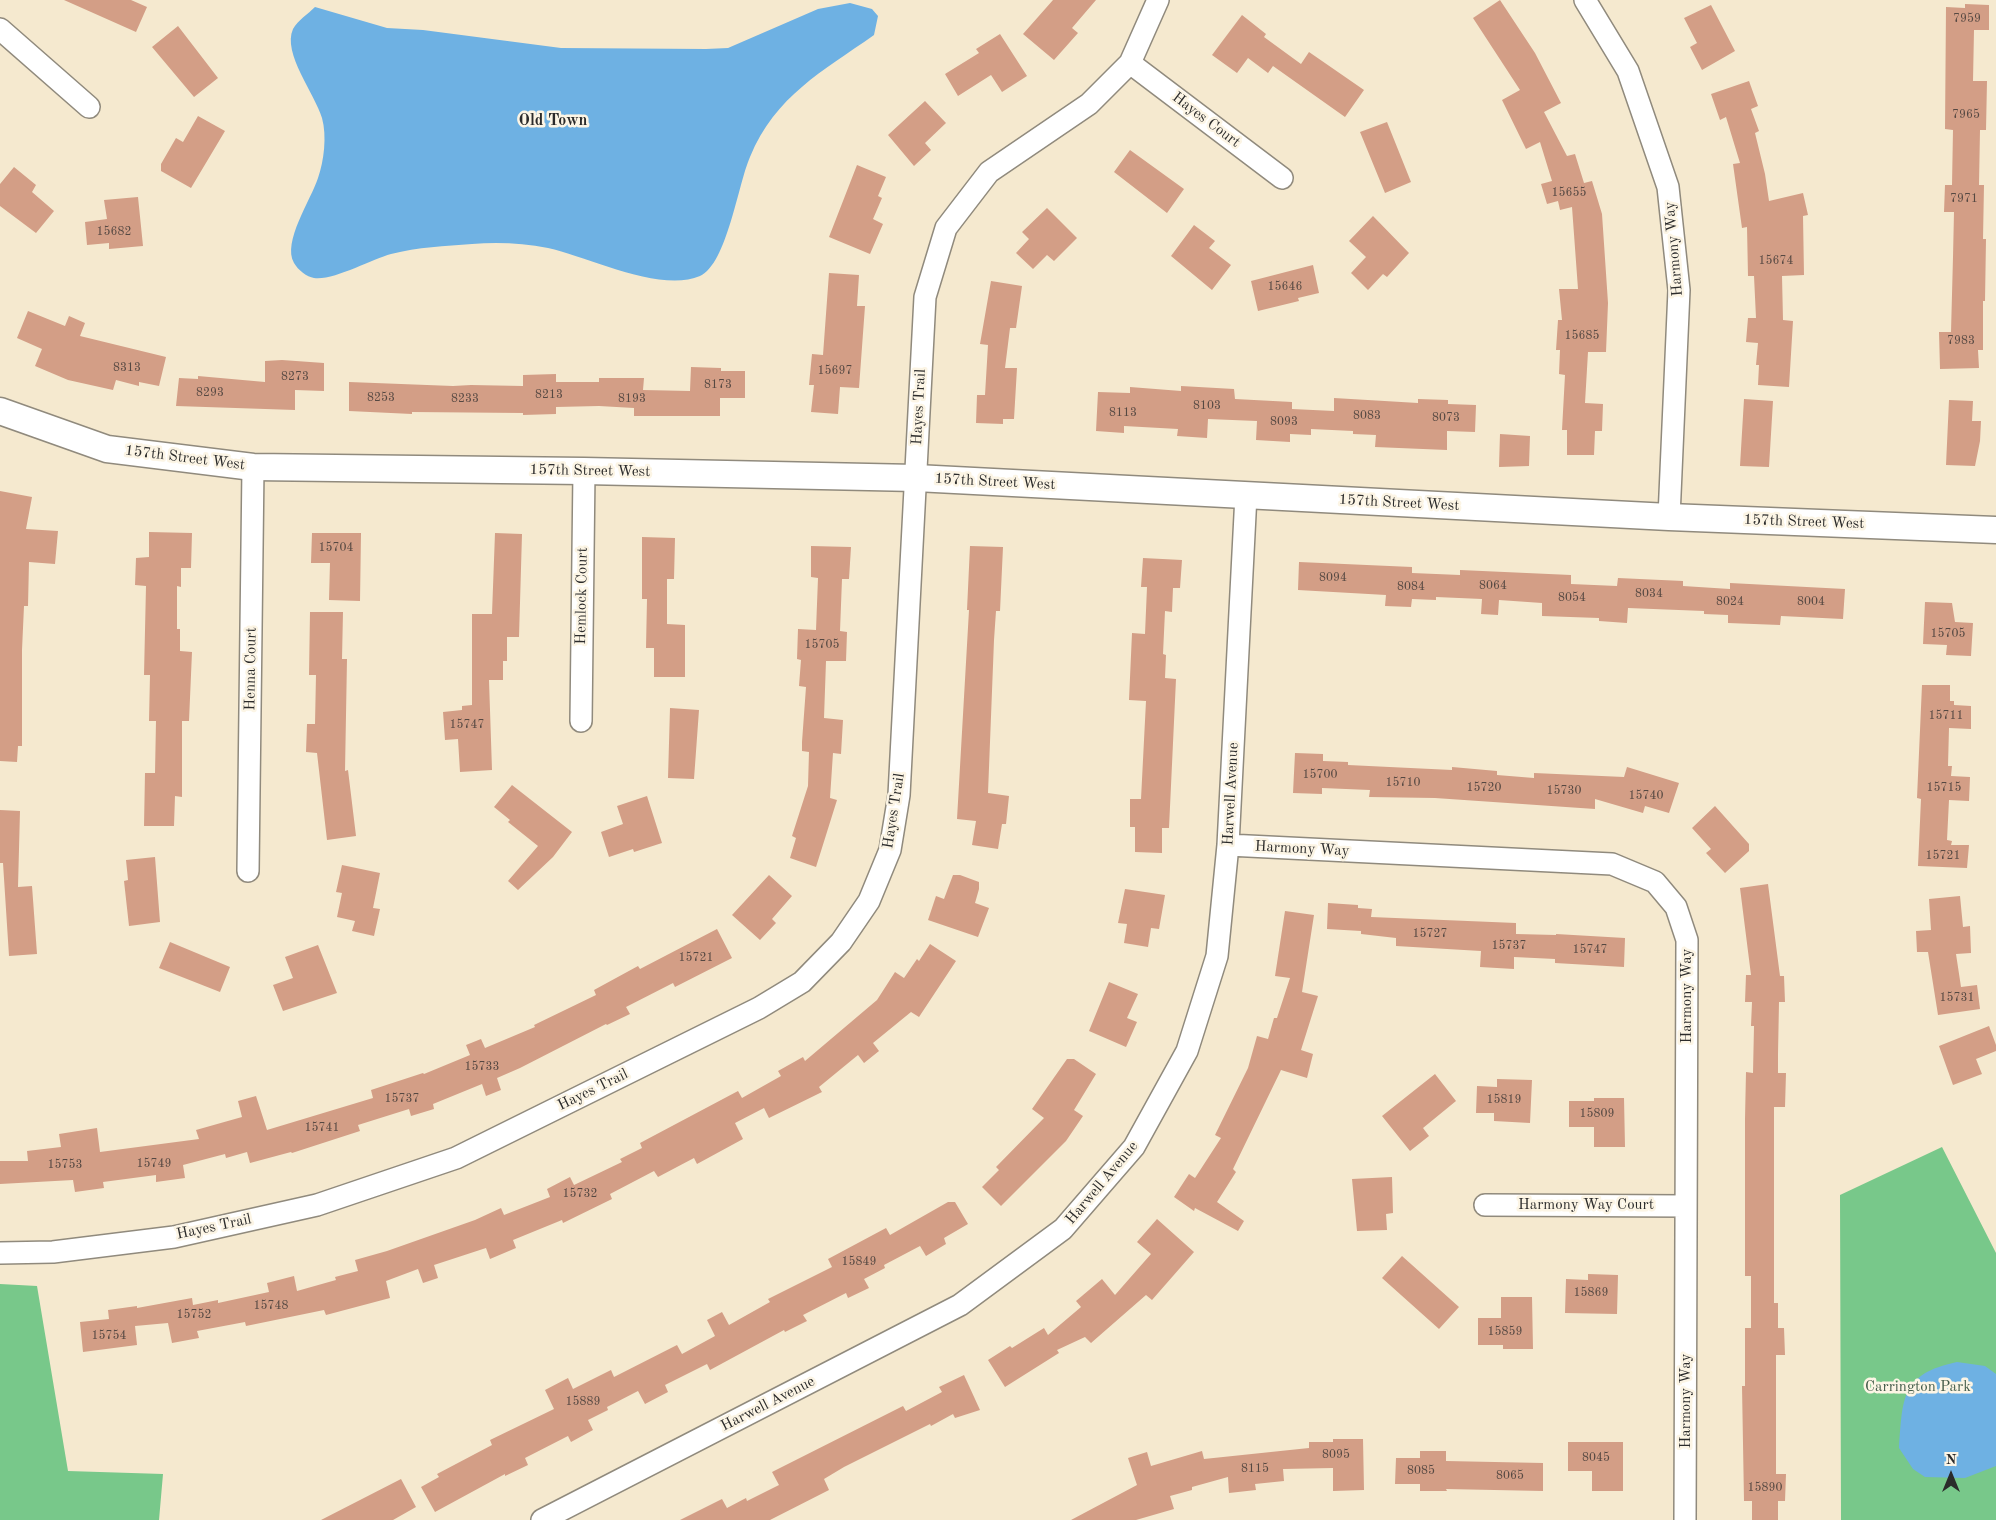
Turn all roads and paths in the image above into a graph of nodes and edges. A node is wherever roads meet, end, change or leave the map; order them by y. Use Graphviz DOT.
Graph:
graph roads {
  1 [pos="1158,0"];
  2 [pos="1585,0"];
  3 [pos="0,29"];
  4 [pos="1130,63"];
  5 [pos="89,107"];
  6 [pos="1282,178"];
  7 [pos="0,411"];
  8 [pos="253,467"];
  9 [pos="584,471"];
  10 [pos="916,478"];
  11 [pos="1246,495"];
  12 [pos="1669,517"];
  13 [pos="1996,530"];
  14 [pos="581,721"];
  15 [pos="1228,845"];
  16 [pos="248,871"];
  17 [pos="1485,1205"];
  18 [pos="1686,1206"];
  19 [pos="0,1253"];
  20 [pos="542,1520"];
  21 [pos="1686,1520"];
  1 -- 4 [label="street, Hayes Trail"];
  2 -- 12 [label="street, Harmony Way"];
  3 -- 5 [label="street"];
  4 -- 6 [label="street, Hayes Court"];
  4 -- 10 [label="street, Hayes Trail"];
  7 -- 8 [label="street, 157th Street West"];
  8 -- 9 [label="street, 157th Street West"];
  8 -- 16 [label="street, Henna Court"];
  9 -- 10 [label="street, 157th Street West"];
  9 -- 14 [label="street, Hemlock Court"];
  10 -- 11 [label="street, 157th Street West"];
  10 -- 19 [label="street, Hayes Trail"];
  11 -- 12 [label="street, 157th Street West"];
  11 -- 15 [label="street, Harwell Avenue"];
  12 -- 13 [label="street, 157th Street West"];
  15 -- 18 [label="street, Harmony Way"];
  15 -- 20 [label="street, Harwell Avenue"];
  17 -- 18 [label="street, Harmony Way Court"];
  18 -- 21 [label="street, Harmony Way"];
}
